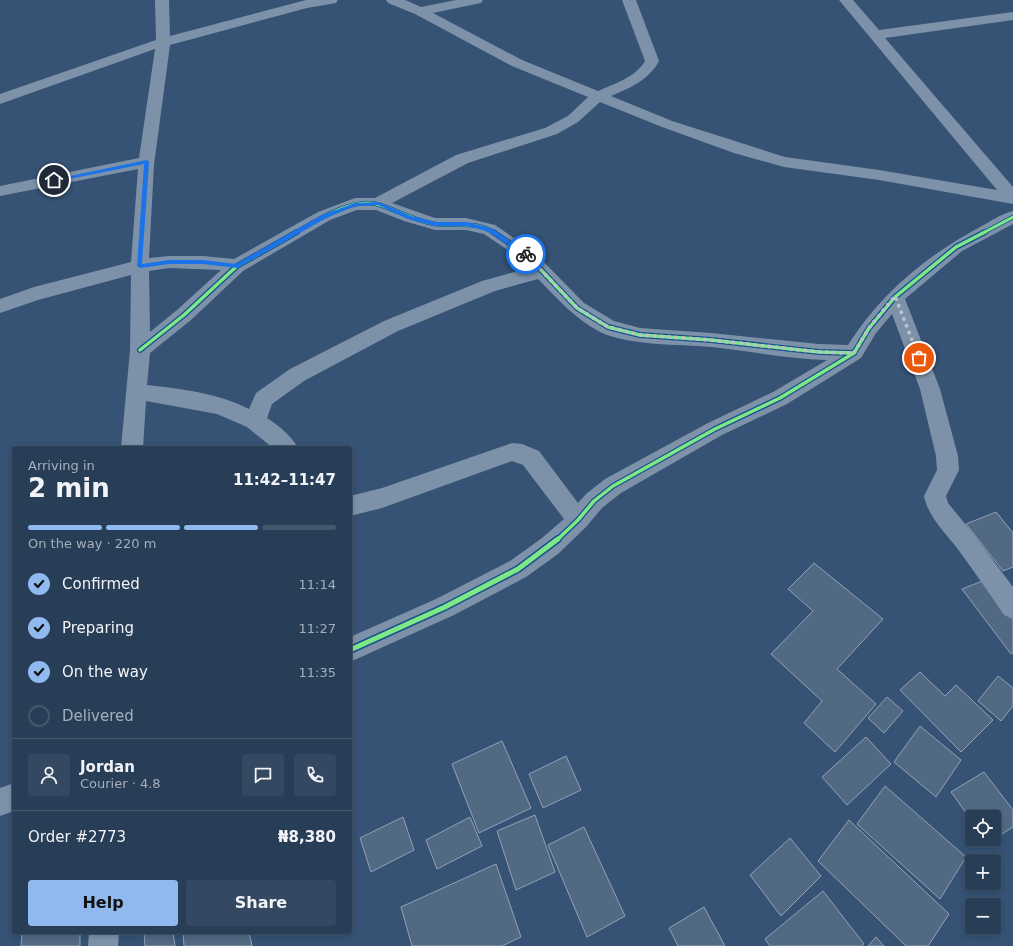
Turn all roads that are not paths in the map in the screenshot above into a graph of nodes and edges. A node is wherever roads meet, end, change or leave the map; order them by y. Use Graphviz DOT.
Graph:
graph roads {
  1 [pos="162,0"];
  2 [pos="331,0"];
  3 [pos="393,0"];
  4 [pos="476,0"];
  5 [pos="629,0"];
  6 [pos="846,0"];
  7 [pos="449,3"];
  8 [pos="420,11"];
  9 [pos="1013,16"];
  10 [pos="876,35"];
  11 [pos="163,42"];
  12 [pos="598,96"];
  13 [pos="0,99"];
  14 [pos="147,162"];
  15 [pos="0,191"];
  16 [pos="1013,198"];
  17 [pos="378,204"];
  18 [pos="1013,217"];
  19 [pos="140,266"];
  20 [pos="237,266"];
  21 [pos="542,271"];
  22 [pos="895,296"];
  23 [pos="0,306"];
  24 [pos="140,350"];
  25 [pos="854,353"];
  26 [pos="136,392"];
  27 [pos="256,420"];
  28 [pos="132,446"];
  29 [pos="285,446"];
  30 [pos="352,506"];
  31 [pos="578,520"];
  32 [pos="1013,607"];
  33 [pos="352,649"];
  34 [pos="12,798"];
  35 [pos="0,802"];
  36 [pos="104,934"];
  37 [pos="103,946"];
  1 -- 11 [label="street"];
  2 -- 11 [label="street"];
  3 -- 8 [label="street"];
  4 -- 7 [label="street"];
  5 -- 12 [label="street"];
  6 -- 10 [label="street"];
  7 -- 8 [label="street"];
  8 -- 12 [label="street"];
  9 -- 10 [label="street"];
  10 -- 16 [label="street"];
  11 -- 13 [label="street"];
  11 -- 14 [label="street"];
  12 -- 16 [label="street"];
  12 -- 17 [label="street"];
  14 -- 15 [label="street"];
  14 -- 19 [label="street"];
  17 -- 20 [label="street"];
  17 -- 21 [label="street"];
  18 -- 22 [label="street"];
  19 -- 20 [label="street"];
  19 -- 23 [label="street"];
  19 -- 24 [label="street"];
  20 -- 24 [label="street"];
  21 -- 25 [label="street"];
  21 -- 27 [label="street"];
  22 -- 25 [label="street"];
  22 -- 32 [label="street"];
  24 -- 26 [label="street"];
  25 -- 31 [label="street"];
  26 -- 27 [label="street"];
  26 -- 28 [label="street"];
  27 -- 29 [label="street"];
  30 -- 31 [label="street"];
  31 -- 33 [label="street"];
  34 -- 35 [label="street"];
  36 -- 37 [label="street"];
}
